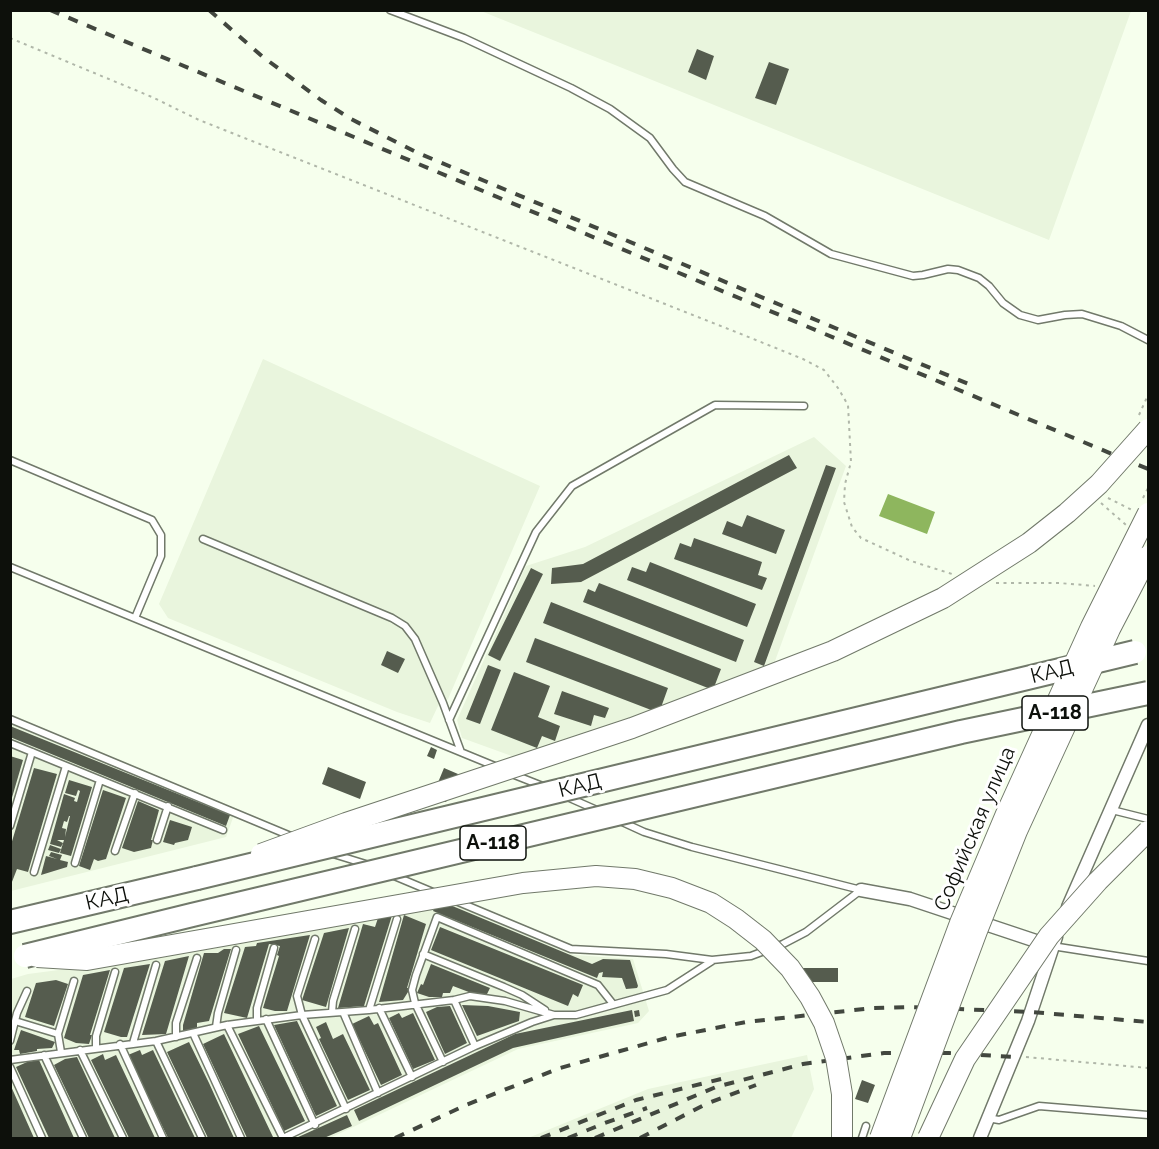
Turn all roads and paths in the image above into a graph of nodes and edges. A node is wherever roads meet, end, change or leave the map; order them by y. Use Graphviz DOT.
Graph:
graph roads {
  1 [pos="390,10"];
  2 [pos="10,38"];
  3 [pos="1149,340"];
  4 [pos="1149,395"];
  5 [pos="804,406"];
  6 [pos="1147,424"];
  7 [pos="10,460"];
  8 [pos="1149,488"];
  9 [pos="1100,494"];
  10 [pos="1095,499"];
  11 [pos="1140,506"];
  12 [pos="1130,527"];
  13 [pos="203,539"];
  14 [pos="1149,556"];
  15 [pos="10,567"];
  16 [pos="960,576"];
  17 [pos="988,583"];
  18 [pos="1099,587"];
  19 [pos="135,618"];
  20 [pos="1149,649"];
  21 [pos="1149,693"];
  22 [pos="10,719"];
  23 [pos="449,720"];
  24 [pos="1149,725"];
  25 [pos="10,742"];
  26 [pos="32,752"];
  27 [pos="461,752"];
  28 [pos="66,766"];
  29 [pos="100,780"];
  30 [pos="135,793"];
  31 [pos="168,806"];
  32 [pos="1112,810"];
  33 [pos="1149,819"];
  34 [pos="10,826"];
  35 [pos="223,830"];
  36 [pos="1149,831"];
  37 [pos="158,840"];
  38 [pos="115,851"];
  39 [pos="75,863"];
  40 [pos="34,872"];
  41 [pos="197,878"];
  42 [pos="861,890"];
  43 [pos="397,919"];
  44 [pos="10,921"];
  45 [pos="355,929"];
  46 [pos="315,939"];
  47 [pos="1052,946"];
  48 [pos="274,948"];
  49 [pos="236,950"];
  50 [pos="423,954"];
  51 [pos="197,957"];
  52 [pos="18,958"];
  53 [pos="712,960"];
  54 [pos="1149,961"];
  55 [pos="156,965"];
  56 [pos="115,972"];
  57 [pos="74,981"];
  58 [pos="27,991"];
  59 [pos="454,1000"];
  60 [pos="415,1003"];
  61 [pos="613,1004"];
  62 [pos="379,1008"];
  63 [pos="369,1010"];
  64 [pos="14,1012"];
  65 [pos="332,1012"];
  66 [pos="342,1012"];
  67 [pos="302,1015"];
  68 [pos="554,1015"];
  69 [pos="266,1019"];
  70 [pos="257,1020"];
  71 [pos="15,1021"];
  72 [pos="227,1025"];
  73 [pos="216,1027"];
  74 [pos="193,1033"];
  75 [pos="58,1034"];
  76 [pos="176,1037"];
  77 [pos="10,1041"];
  78 [pos="156,1041"];
  79 [pos="133,1043"];
  80 [pos="120,1044"];
  81 [pos="475,1046"];
  82 [pos="96,1048"];
  83 [pos="80,1050"];
  84 [pos="61,1052"];
  85 [pos="44,1055"];
  86 [pos="1013,1056"];
  87 [pos="10,1060"];
  88 [pos="443,1062"];
  89 [pos="10,1067"];
  90 [pos="1149,1068"];
  91 [pos="412,1077"];
  92 [pos="378,1093"];
  93 [pos="346,1109"];
  94 [pos="1149,1115"];
  95 [pos="987,1118"];
  96 [pos="315,1125"];
  97 [pos="873,1132"];
  98 [pos="42,1138"];
  99 [pos="83,1138"];
  100 [pos="123,1138"];
  101 [pos="163,1138"];
  102 [pos="202,1138"];
  103 [pos="241,1138"];
  104 [pos="283,1138"];
  105 [pos="842,1138"];
  106 [pos="862,1138"];
  107 [pos="900,1138"];
  108 [pos="928,1138"];
  109 [pos="980,1138"];
  1 -- 3 [label="lane"];
  2 -- 16 [label="path"];
  4 -- 6 [label="path"];
  5 -- 23 [label="lane"];
  6 -- 41 [label="main road, bridge"];
  7 -- 19 [label="lane"];
  8 -- 11 [label="path"];
  9 -- 11 [label="path"];
  10 -- 12 [label="path"];
  11 -- 97 [label="main road, Софийская улица, bridge"];
  13 -- 23 [label="lane"];
  14 -- 107 [label="main road, Софийская улица, bridge"];
  15 -- 19 [label="lane"];
  17 -- 18 [label="path"];
  19 -- 27 [label="lane"];
  20 -- 41 [label="highway, КАД / А-118, bridge"];
  21 -- 52 [label="highway, КАД / А-118, bridge"];
  22 -- 53 [label="lane"];
  23 -- 27 [label="lane"];
  24 -- 32 [label="street"];
  25 -- 26 [label="lane"];
  26 -- 28 [label="lane"];
  26 -- 34 [label="lane"];
  27 -- 42 [label="lane"];
  28 -- 29 [label="lane"];
  28 -- 40 [label="lane"];
  29 -- 30 [label="lane"];
  29 -- 39 [label="lane"];
  30 -- 31 [label="lane"];
  30 -- 38 [label="lane"];
  31 -- 35 [label="lane"];
  31 -- 37 [label="lane"];
  32 -- 33 [label="lane"];
  32 -- 47 [label="street"];
  36 -- 108 [label="main road, bridge"];
  41 -- 44 [label="highway, КАД / А-118"];
  42 -- 47 [label="street"];
  42 -- 53 [label="lane"];
  43 -- 63 [label="lane"];
  45 -- 65 [label="lane"];
  46 -- 67 [label="lane"];
  47 -- 54 [label="lane"];
  47 -- 86 [label="street"];
  48 -- 70 [label="lane"];
  49 -- 73 [label="lane"];
  50 -- 60 [label="lane"];
  50 -- 61 [label="lane"];
  50 -- 68 [label="lane"];
  51 -- 76 [label="lane"];
  52 -- 105 [label="main road, bridge"];
  53 -- 61 [label="lane"];
  55 -- 79 [label="lane"];
  56 -- 82 [label="lane"];
  57 -- 75 [label="lane"];
  58 -- 64 [label="lane"];
  59 -- 60 [label="lane"];
  59 -- 68 [label="lane"];
  59 -- 81 [label="lane"];
  60 -- 62 [label="lane"];
  60 -- 88 [label="lane"];
  61 -- 68 [label="lane"];
  62 -- 63 [label="lane"];
  62 -- 91 [label="lane"];
  63 -- 66 [label="lane"];
  64 -- 71 [label="lane"];
  65 -- 66 [label="lane"];
  65 -- 67 [label="lane"];
  66 -- 92 [label="lane"];
  67 -- 69 [label="lane"];
  67 -- 93 [label="lane"];
  68 -- 81 [label="lane"];
  69 -- 70 [label="lane"];
  69 -- 96 [label="lane"];
  70 -- 72 [label="lane"];
  71 -- 75 [label="lane"];
  71 -- 77 [label="lane"];
  72 -- 73 [label="lane"];
  72 -- 104 [label="lane"];
  73 -- 74 [label="lane"];
  74 -- 76 [label="lane"];
  74 -- 103 [label="lane"];
  75 -- 84 [label="lane"];
  76 -- 78 [label="lane"];
  78 -- 79 [label="lane"];
  78 -- 102 [label="lane"];
  79 -- 80 [label="lane"];
  80 -- 82 [label="lane"];
  80 -- 101 [label="lane"];
  81 -- 88 [label="lane"];
  82 -- 83 [label="lane"];
  83 -- 84 [label="lane"];
  83 -- 100 [label="lane"];
  84 -- 85 [label="lane"];
  85 -- 87 [label="lane"];
  85 -- 99 [label="lane"];
  86 -- 90 [label="path"];
  86 -- 95 [label="street"];
  88 -- 91 [label="lane"];
  89 -- 98 [label="lane"];
  91 -- 92 [label="lane"];
  92 -- 93 [label="lane"];
  93 -- 96 [label="lane"];
  94 -- 95 [label="lane"];
  95 -- 109 [label="street"];
  96 -- 104 [label="lane"];
  97 -- 106 [label="lane"];
}
